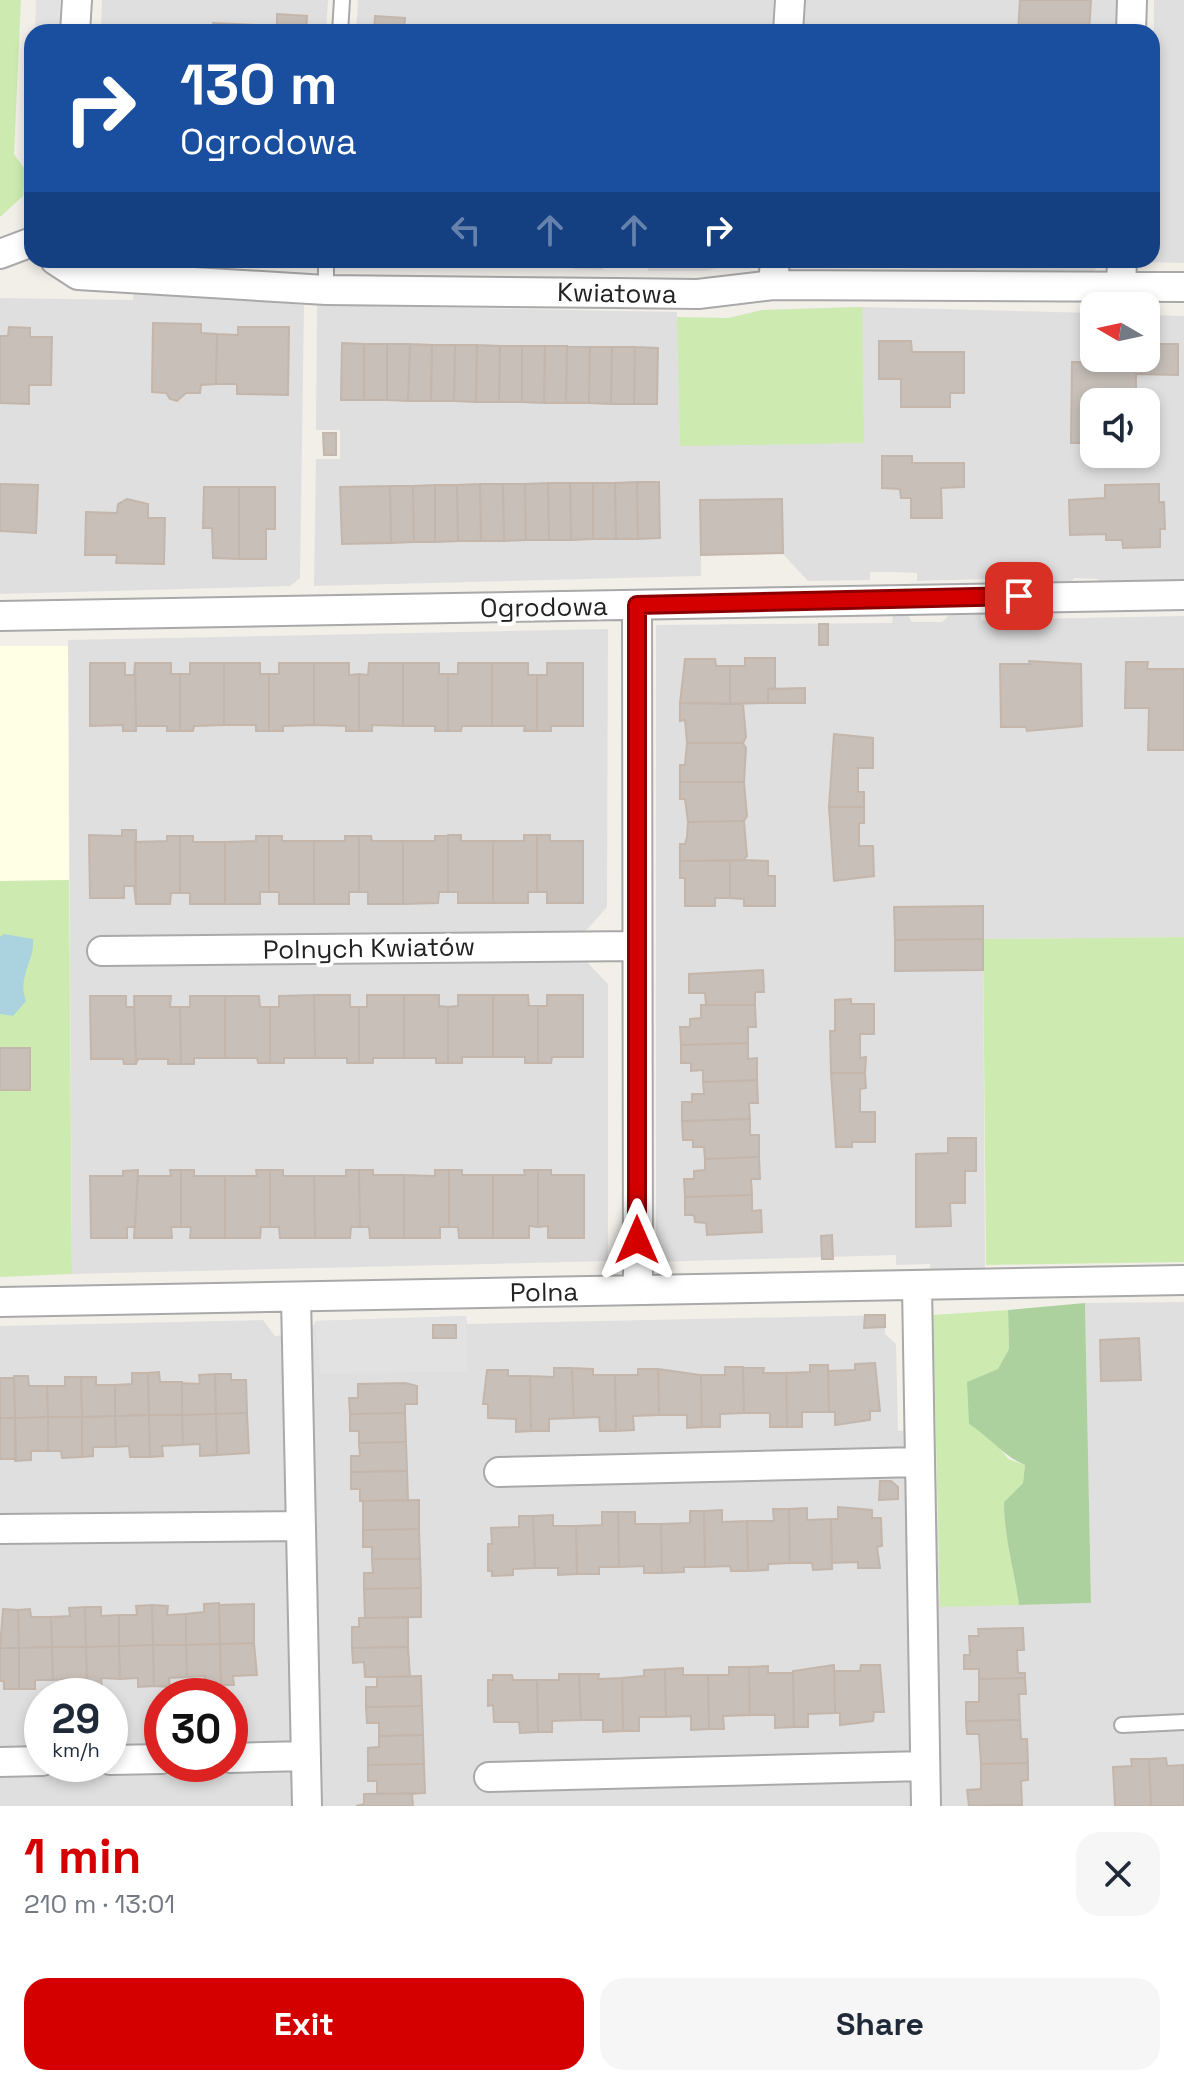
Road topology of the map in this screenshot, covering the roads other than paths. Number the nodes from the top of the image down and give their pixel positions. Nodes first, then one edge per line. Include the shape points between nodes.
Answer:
1 (77, 0) edge
2 (342, 0) edge
3 (790, 0) edge
4 (1132, 0) edge
5 (76, 24) edge
6 (340, 24) edge
7 (788, 24) edge
8 (1131, 24) edge
9 (24, 245) edge
10 (0, 254) edge
11 (67, 268) edge
12 (326, 268) edge
13 (774, 272) edge
14 (1122, 273) edge
15 (1184, 287) edge
16 (326, 290) junction
17 (1184, 595) edge
18 (637, 605) junction
19 (0, 616) edge
20 (636, 946) junction
21 (102, 951) dead end
22 (1184, 1280) edge
23 (917, 1287) junction
24 (638, 1290) junction
25 (296, 1298) junction
26 (0, 1302) edge
27 (918, 1462) junction
28 (499, 1472) dead end
29 (301, 1526) junction
30 (0, 1529) edge
31 (1184, 1722) edge
32 (1122, 1725) dead end
33 (306, 1756) junction
34 (248, 1758) edge
35 (24, 1761) edge
36 (0, 1762) edge
37 (925, 1766) junction
38 (489, 1777) dead end
39 (307, 1806) edge
40 (926, 1806) edge

1 - 5 street
2 - 6 lane
3 - 7 street
4 - 8 street
9 - 10 street
11 - 16 street, Kwiatowa via 78,275
12 - 16 lane
13 - 14 street, Kwiatowa
13 - 16 street, Kwiatowa via 698,294
14 - 15 street, Kwiatowa
17 - 18 street, Ogrodowa
18 - 19 street, Ogrodowa
18 - 20 street
20 - 21 street, Polnych Kwiatów
20 - 24 street
22 - 23 street, Polna
23 - 24 street, Polna
23 - 27 street
24 - 25 street, Polna
25 - 26 street, Polna
25 - 29 street
27 - 28 street
27 - 37 street
29 - 30 street
29 - 33 street
31 - 32 lane
33 - 34 street
33 - 39 street
35 - 36 street
37 - 38 street
37 - 40 street

